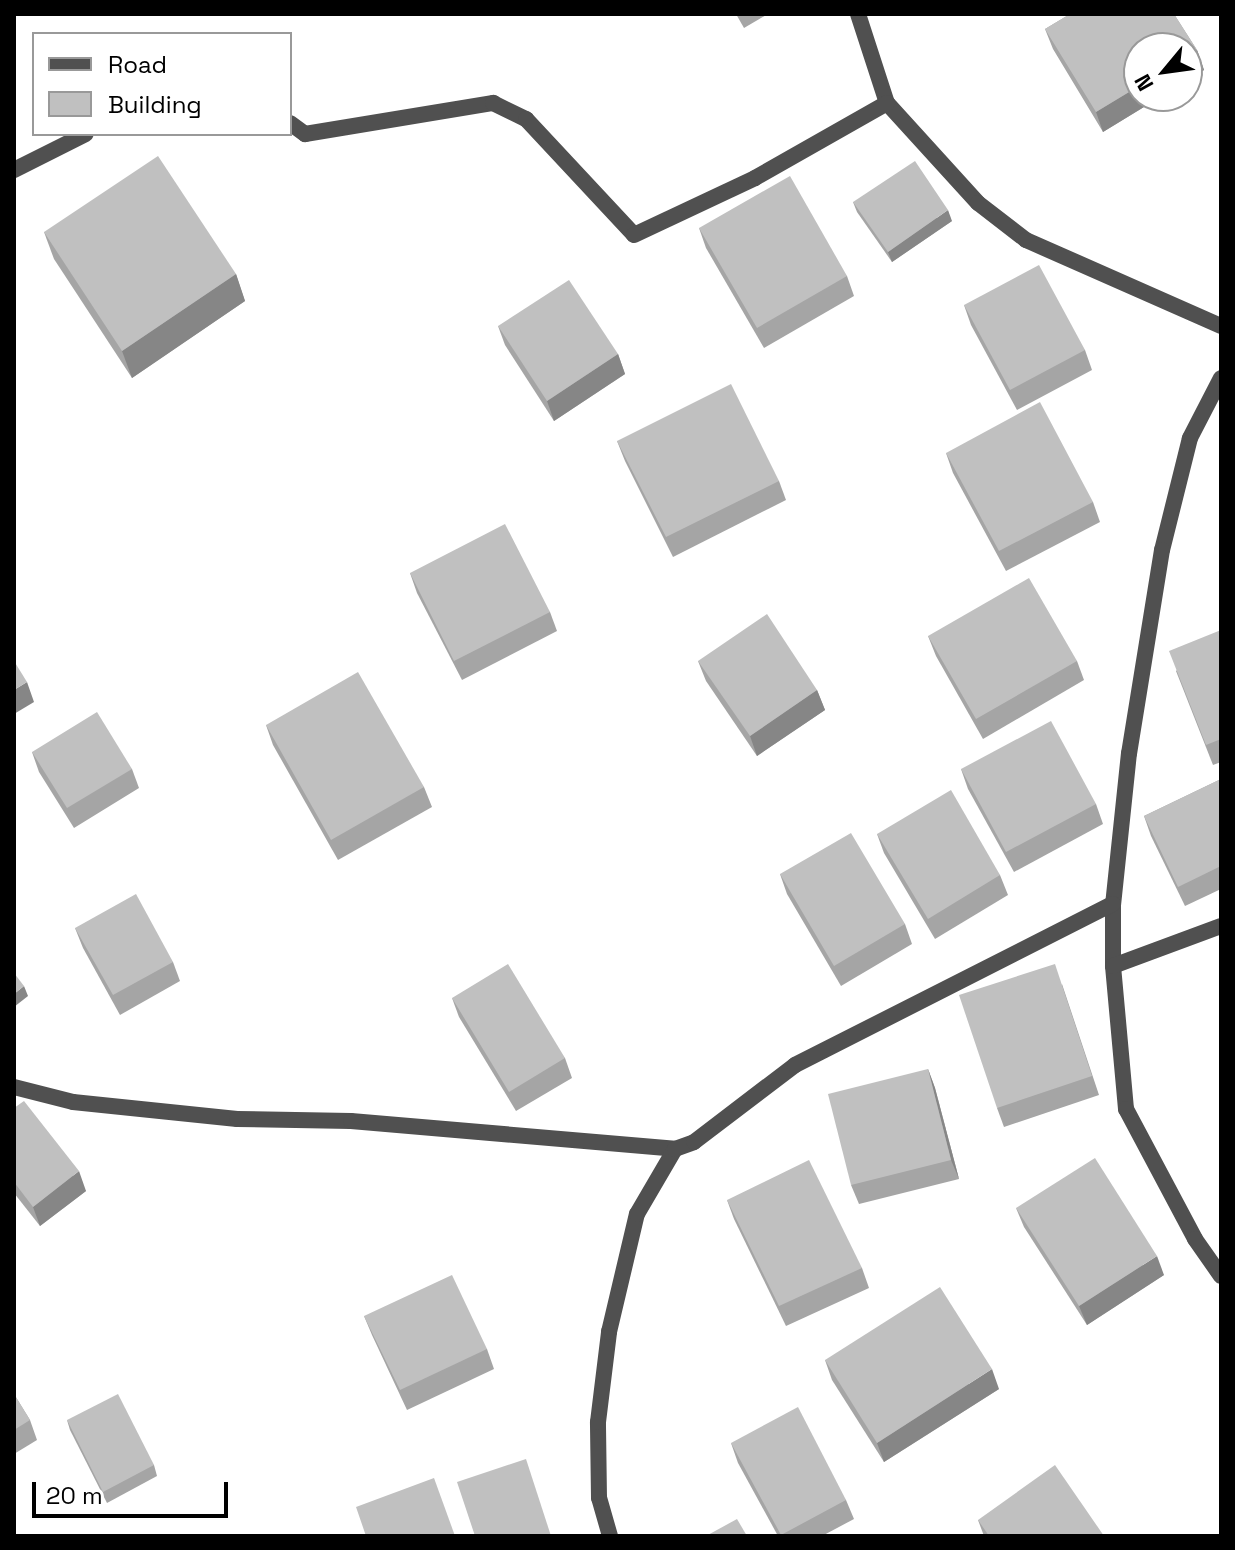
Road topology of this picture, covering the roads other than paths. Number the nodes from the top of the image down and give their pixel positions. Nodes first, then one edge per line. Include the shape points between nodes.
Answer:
1 (858, 14) edge
2 (887, 103) junction
3 (292, 124) edge
4 (82, 136) edge
5 (14, 170) edge
6 (1221, 326) edge
7 (1221, 378) edge
8 (1113, 904) junction
9 (1221, 926) edge
10 (1113, 966) junction
11 (14, 1087) edge
12 (675, 1149) junction
13 (1221, 1276) edge
14 (610, 1536) edge

1 - 2 street
2 - 3 street via 755,178 634,235 526,119 493,103 305,134
2 - 6 street via 978,203 1026,240
4 - 5 street
7 - 8 street via 1190,438 1162,550 1129,753
8 - 10 street
8 - 12 street via 795,1065 694,1142
9 - 10 street
10 - 13 street via 1126,1109 1195,1239
11 - 12 street via 73,1102 237,1119 351,1121
12 - 14 street via 637,1214 609,1332 598,1422 599,1498

